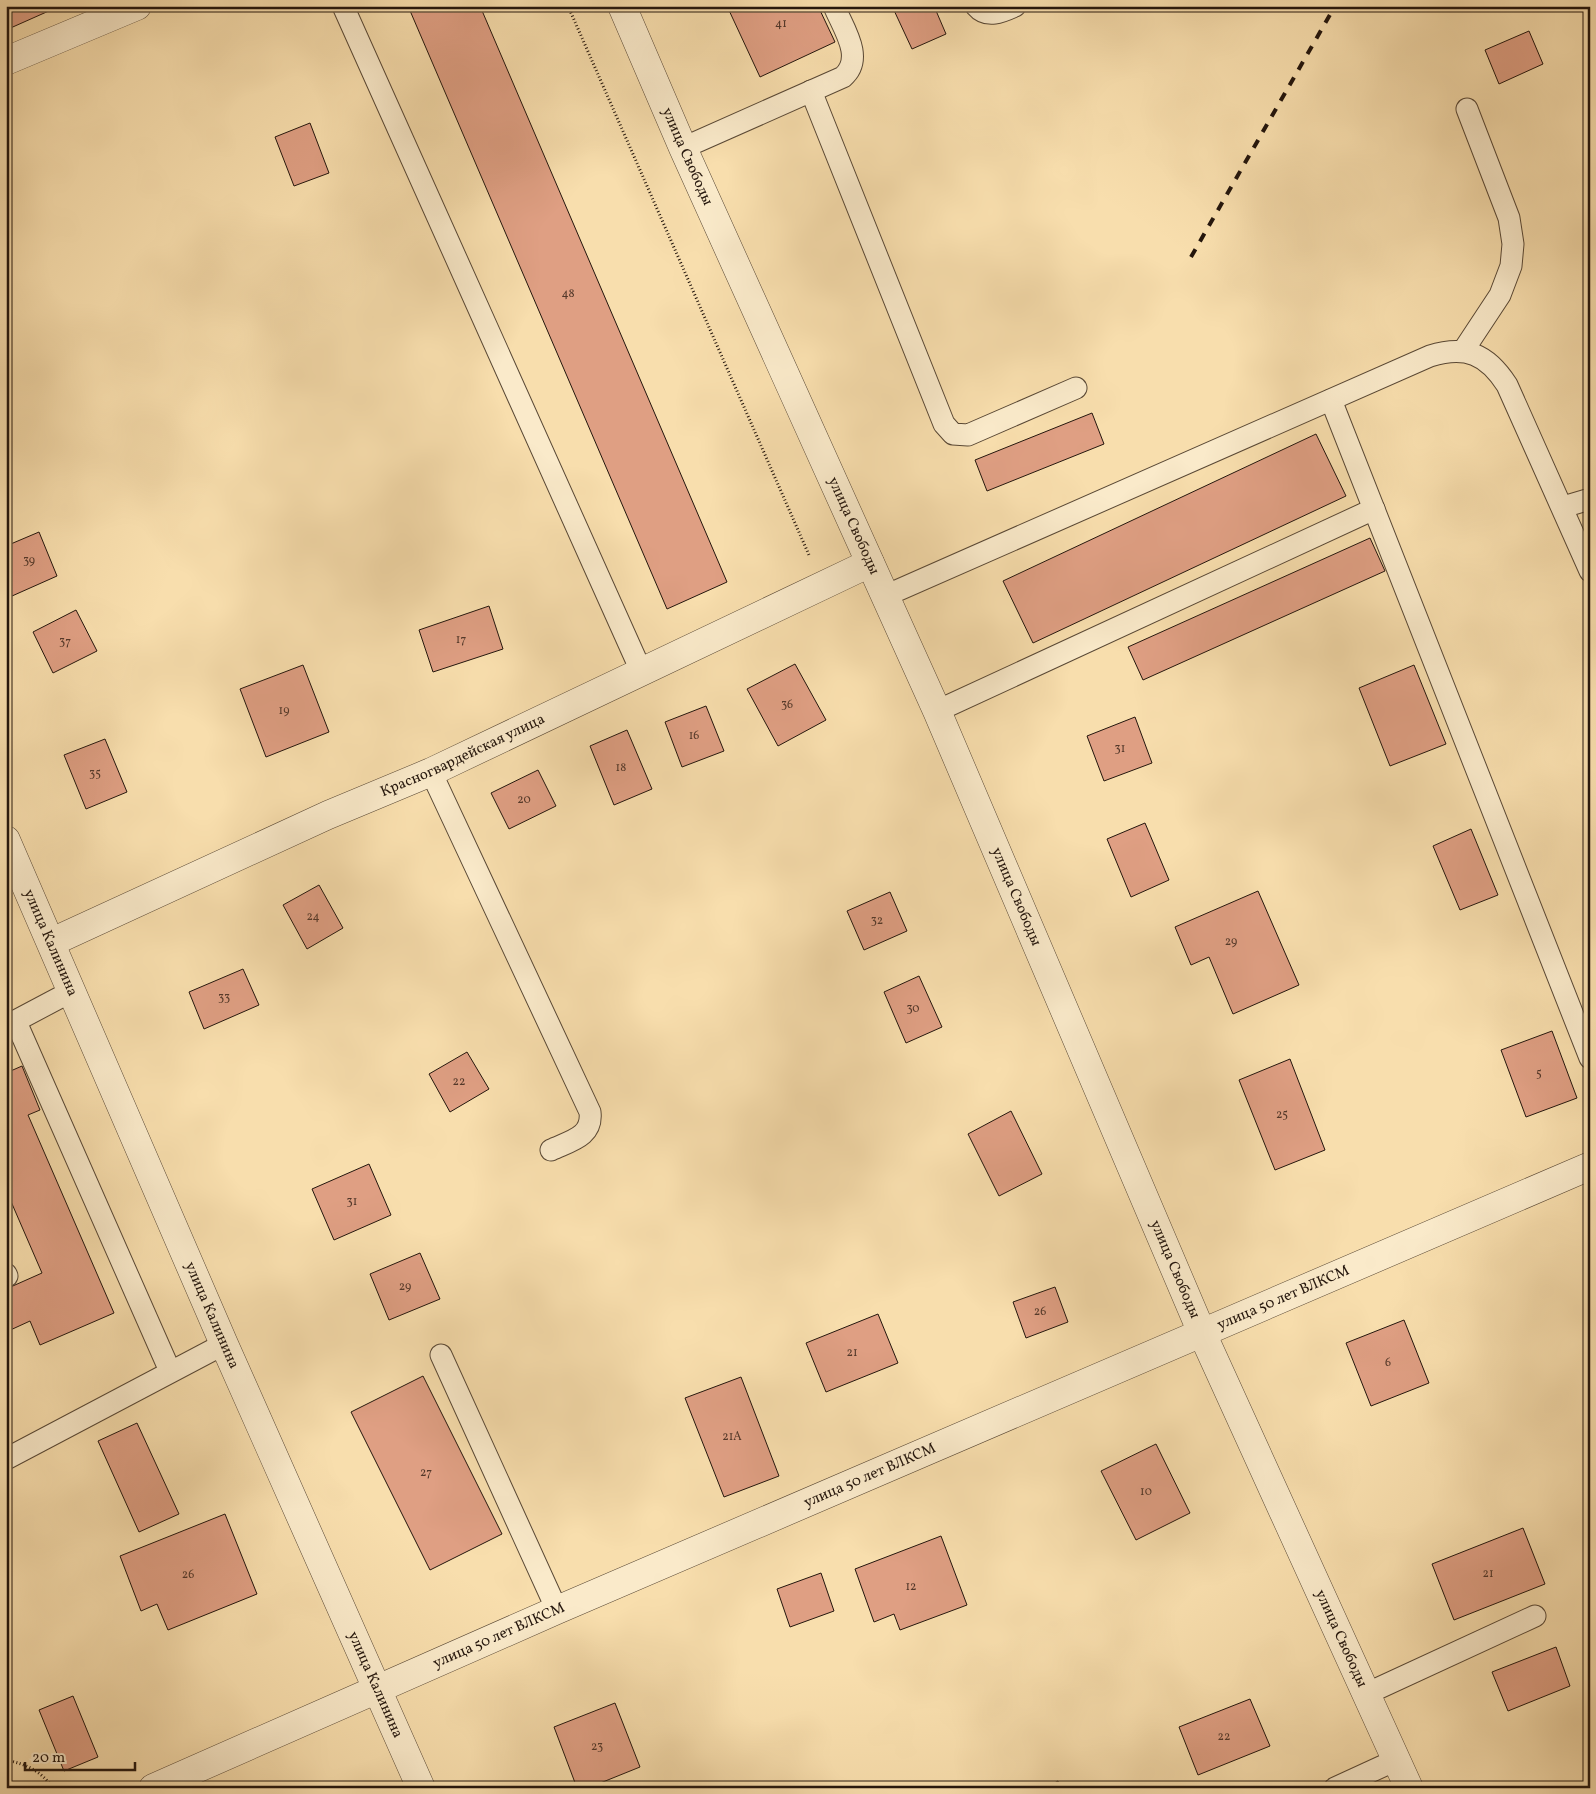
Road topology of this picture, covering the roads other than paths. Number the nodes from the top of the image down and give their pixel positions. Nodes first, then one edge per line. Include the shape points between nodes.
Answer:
1 (137, 6) edge
2 (343, 6) edge
3 (622, 6) edge
4 (834, 6) edge
5 (976, 6) edge
6 (1015, 6) edge
7 (6, 61) edge
8 (811, 91) junction
9 (1467, 109) dead end
10 (683, 148) junction
11 (1463, 351) junction
12 (1076, 388) dead end
13 (1332, 400) junction
14 (1590, 499) edge
15 (1563, 507) junction
16 (1374, 509) junction
17 (870, 563) junction
18 (1590, 571) edge
19 (885, 596) junction
20 (642, 673) junction
21 (937, 711) junction
22 (431, 772) junction
23 (6, 840) edge
24 (52, 942) junction
25 (72, 991) junction
26 (11, 1024) edge
27 (1590, 1058) edge
28 (551, 1150) dead end
29 (1590, 1166) edge
30 (1202, 1333) junction
31 (224, 1344) junction
32 (441, 1356) dead end
33 (170, 1371) junction
34 (6, 1459) edge
35 (557, 1610) junction
36 (1535, 1616) dead end
37 (377, 1689) junction
38 (1366, 1694) junction
39 (1396, 1760) junction
40 (153, 1788) edge
41 (421, 1788) edge
42 (1335, 1788) edge
43 (1409, 1788) edge

1 - 7 street
2 - 20 lane
3 - 10 street, улица Свободы
4 - 8 lane via 854,60 850,71 843,77
5 - 6 lane via 987,14 1000,13
8 - 10 lane
8 - 12 lane via 944,424 952,434 968,435
9 - 11 lane via 1509,218 1513,244 1511,266 1500,295
10 - 17 street, улица Свободы
11 - 13 lane via 1445,351 1430,356
11 - 15 lane via 1490,362 1507,385
13 - 16 lane
13 - 19 lane
14 - 15 lane
15 - 18 lane
16 - 21 lane
16 - 27 lane
17 - 19 street, улица Свободы
17 - 20 street, Красногвардейская улица
19 - 21 street, улица Свободы
20 - 22 street, Красногвардейская улица
21 - 30 street, улица Свободы
22 - 24 street, Красногвардейская улица via 328,815
22 - 28 lane via 590,1112 591,1123 586,1132
23 - 24 street, улица Калинина
24 - 25 street, улица Калинина
25 - 26 lane
25 - 31 street, улица Калинина
26 - 33 lane
29 - 30 street, улица 50 лет ВЛКСМ
30 - 35 street, улица 50 лет ВЛКСМ
30 - 38 street, улица Свободы
31 - 33 lane
31 - 37 street, улица Калинина
32 - 35 lane
33 - 34 lane
35 - 37 street, улица 50 лет ВЛКСМ
36 - 38 lane
37 - 40 street, улица 50 лет ВЛКСМ
37 - 41 street, улица Калинина
38 - 39 street, улица Свободы
39 - 42 lane
39 - 43 street, улица Свободы

